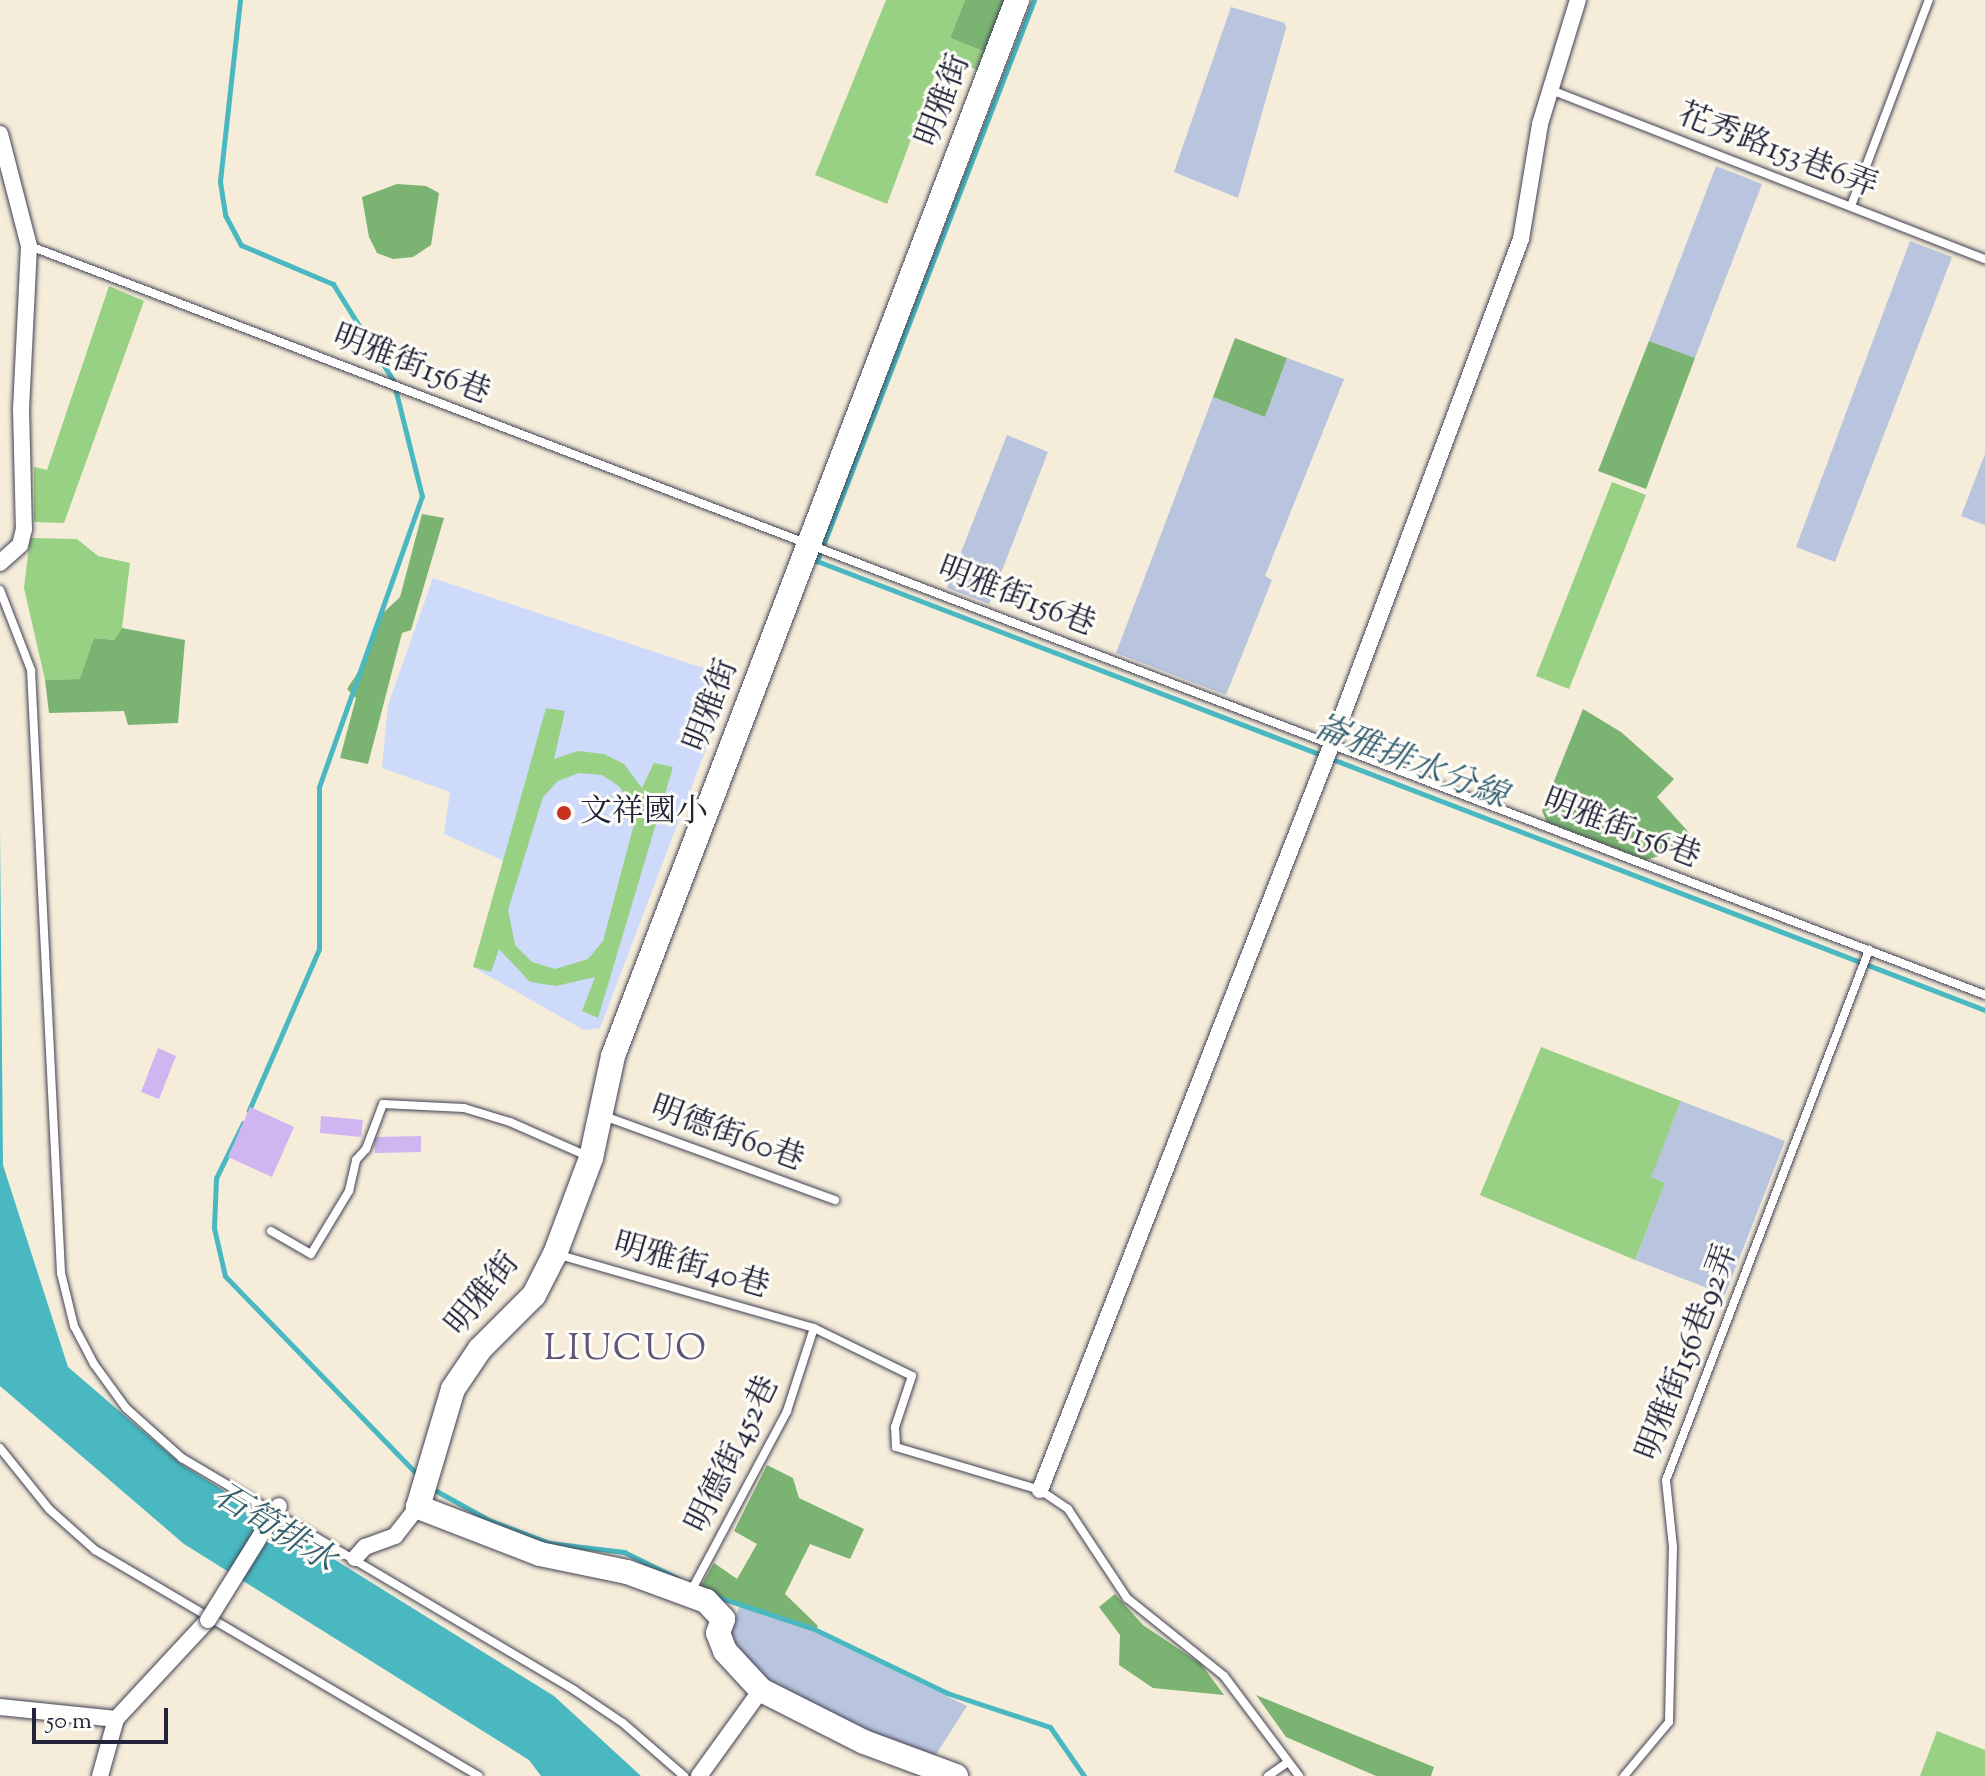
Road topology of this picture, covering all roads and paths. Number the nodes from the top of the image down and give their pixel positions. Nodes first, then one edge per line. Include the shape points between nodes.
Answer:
1 (1017, 0) edge
2 (1578, 0) edge
3 (1929, 0) edge
4 (1551, 90) junction
5 (0, 134) edge
6 (1851, 206) junction
7 (29, 246) junction
8 (1985, 259) edge
9 (810, 544) junction
10 (0, 563) edge
11 (0, 590) edge
12 (1331, 746) junction
13 (1869, 950) junction
14 (1985, 995) edge
15 (603, 1116) junction
16 (591, 1158) junction
17 (835, 1200) dead end
18 (271, 1231) dead end
19 (555, 1254) junction
20 (814, 1328) junction
21 (0, 1448) edge
22 (1040, 1490) junction
23 (279, 1506) dead end
24 (418, 1507) junction
25 (355, 1558) junction
26 (687, 1597) junction
27 (208, 1620) junction
28 (761, 1690) junction
29 (0, 1707) edge
30 (116, 1719) junction
31 (1288, 1762) junction
32 (100, 1776) edge
33 (478, 1776) edge
34 (684, 1776) edge
35 (699, 1776) edge
36 (956, 1776) edge
37 (1268, 1776) edge
38 (1299, 1776) edge
39 (1624, 1776) edge

1 - 9 street, 明雅街
2 - 4 street
3 - 6 lane
4 - 6 lane, 花秀路153巷6弄
4 - 12 street via 1540,124 1521,239
5 - 7 street
6 - 8 lane, 花秀路153巷6弄
7 - 9 lane, 明雅街156巷
7 - 10 street via 21,409 24,529 20,545
9 - 12 lane, 明雅街156巷
9 - 15 street, 明雅街 via 613,1056
11 - 25 lane via 31,670 61,1273 74,1326 109,1387 163,1444
12 - 13 lane, 明雅街156巷
12 - 22 street
13 - 14 lane, 明雅街156巷
13 - 39 lane, 明雅街156巷92弄 via 1666,1480 1673,1547 1669,1722
15 - 16 street, 明雅街
15 - 17 lane, 明德街60巷
16 - 18 lane via 464,1108 383,1104 366,1149 356,1160 349,1191 311,1254
16 - 19 street, 明雅街
19 - 20 lane, 明雅街40巷
19 - 24 street, 明雅街 via 534,1295 480,1349 453,1389
20 - 22 lane, 明雅街40巷 via 912,1376 895,1427 896,1447
20 - 26 lane, 明德街452巷 via 787,1411
21 - 27 lane via 71,1530
22 - 31 lane via 1068,1509 1127,1598 1224,1676
23 - 27 street, bridge
24 - 25 street via 395,1536 365,1547
24 - 26 street via 540,1554 627,1572
25 - 34 lane via 599,1706
26 - 28 street via 706,1601 723,1619 718,1633 725,1651
27 - 30 street
27 - 33 lane
28 - 35 street
28 - 36 street via 864,1742
29 - 30 street
30 - 32 street
31 - 37 lane
31 - 38 lane

